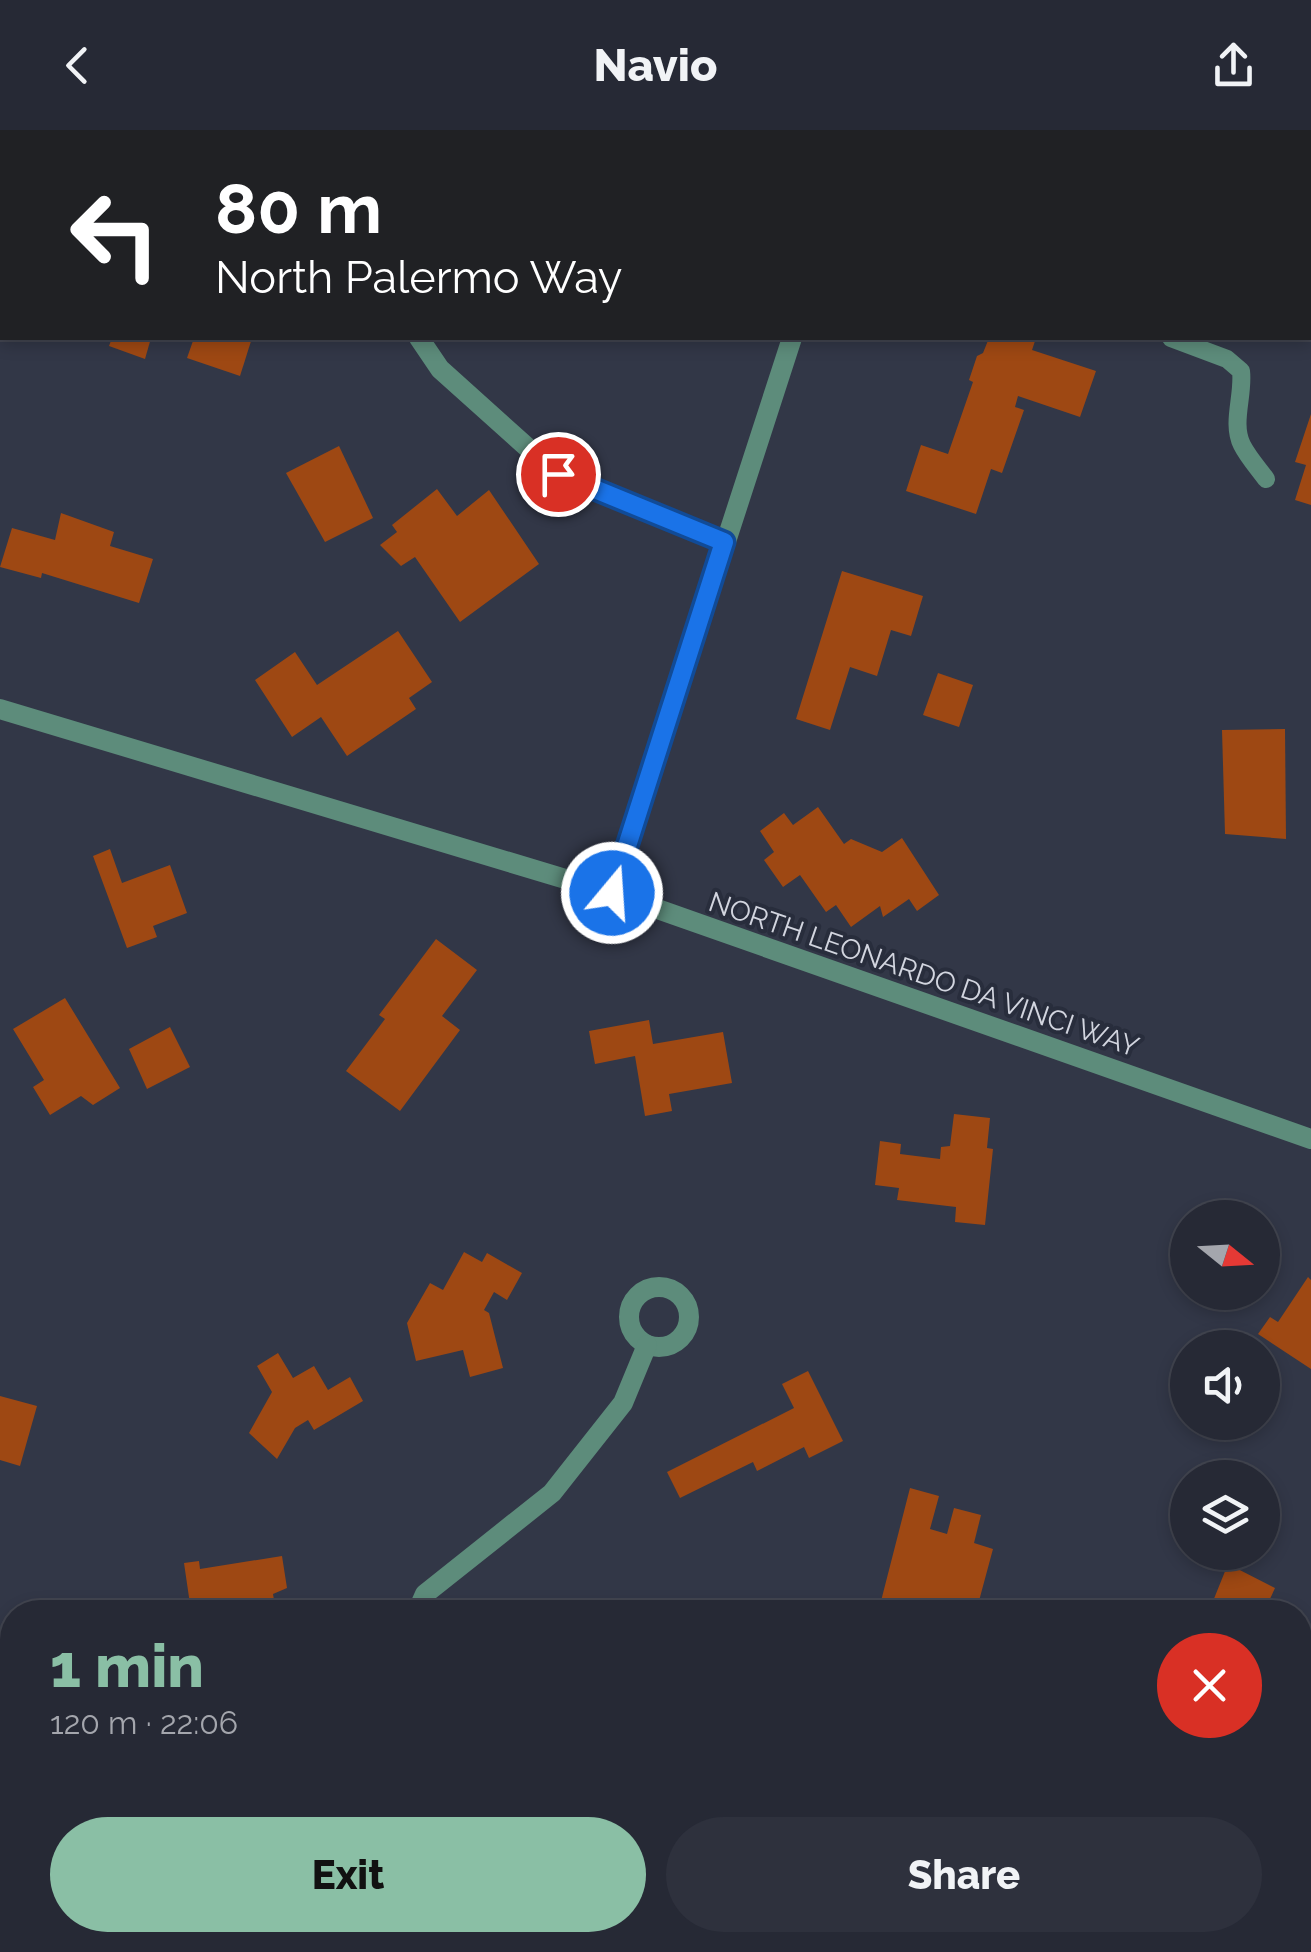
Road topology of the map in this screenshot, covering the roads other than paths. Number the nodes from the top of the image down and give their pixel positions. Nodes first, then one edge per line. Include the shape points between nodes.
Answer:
1 (420, 340) edge
2 (791, 340) edge
3 (1176, 340) edge
4 (1266, 479) dead end
5 (724, 542) junction
6 (0, 709) edge
7 (612, 893) junction
8 (1311, 1139) edge
9 (647, 1345) dead end
10 (423, 1600) edge

1 - 5 street via 440,369 558,474
2 - 5 street
3 - 4 lane via 1241,371 1240,442
5 - 7 street
6 - 7 street, NORTH LEONARDO DA VINCI WAY
7 - 8 street, NORTH LEONARDO DA VINCI WAY
9 - 10 street via 623,1403 552,1494

